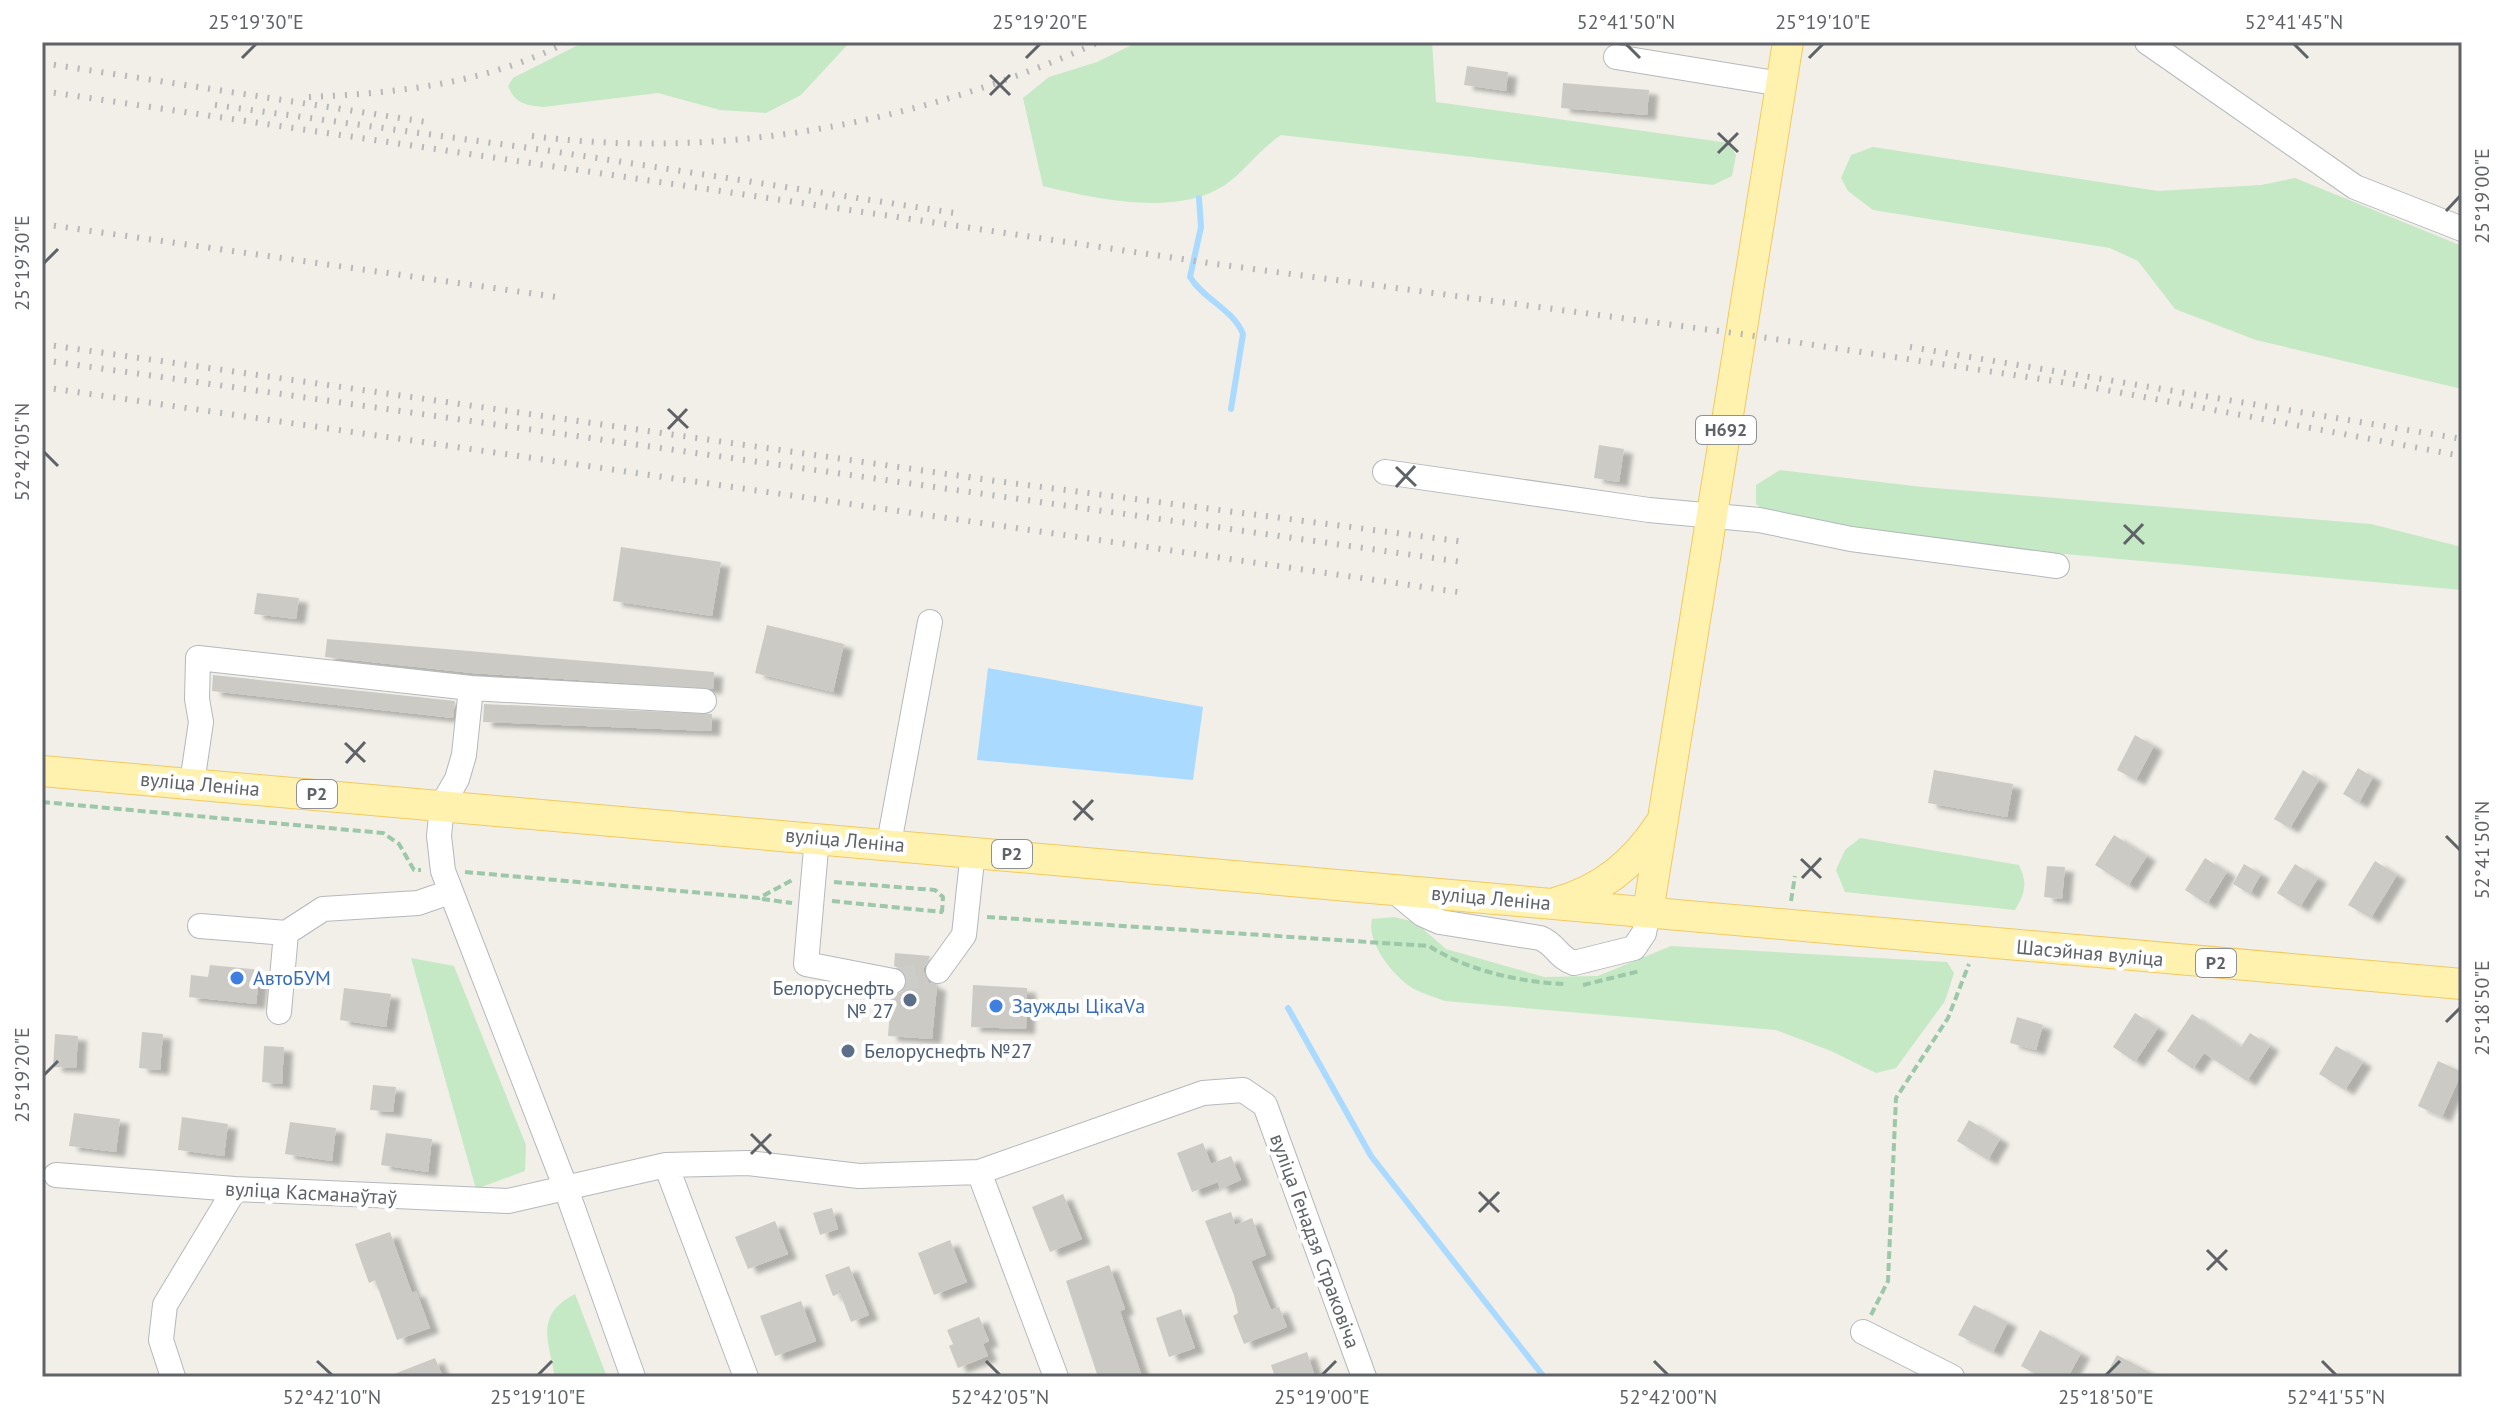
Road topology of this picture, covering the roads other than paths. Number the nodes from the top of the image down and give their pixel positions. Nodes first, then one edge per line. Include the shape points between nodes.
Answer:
1 (1788, 42) edge
2 (2147, 42) edge
3 (1616, 57) dead end
4 (1781, 84) junction
5 (2462, 229) edge
6 (1385, 472) dead end
7 (1713, 516) junction
8 (2057, 566) dead end
9 (930, 622) dead end
10 (471, 688) junction
11 (704, 701) dead end
12 (42, 771) edge
13 (192, 783) junction
14 (442, 805) junction
15 (1664, 819) junction
16 (817, 837) junction
17 (889, 843) junction
18 (973, 851) junction
19 (1393, 890) junction
20 (450, 892) junction
21 (1551, 903) junction
22 (1648, 912) junction
23 (200, 926) dead end
24 (286, 933) junction
25 (938, 971) tunnel mouth
26 (893, 981) tunnel mouth
27 (2462, 984) edge
28 (279, 1012) dead end
29 (1265, 1105) joint
30 (666, 1165) junction
31 (979, 1172) junction
32 (56, 1175) dead end
33 (565, 1186) junction
34 (235, 1189) junction
35 (1863, 1332) road end
36 (173, 1377) edge
37 (633, 1377) edge
38 (746, 1377) edge
39 (1056, 1377) edge
40 (1364, 1377) edge
41 (1952, 1377) edge

1 - 4 main road, Н692
2 - 5 street via 2355,187
3 - 4 street
4 - 7 main road, Н692
6 - 7 street
7 - 8 street
7 - 15 main road, Н692
9 - 17 street
10 - 11 street
10 - 13 street via 198,658 201,722
10 - 14 street via 464,755
12 - 13 main road, вуліца Леніна / Р2
13 - 14 main road, вуліца Леніна / Р2
14 - 16 main road, вуліца Леніна / Р2
14 - 20 street via 439,853
15 - 21 main road via 1622,869 1586,893
15 - 22 main road, Н692
16 - 17 main road, вуліца Леніна / Р2
16 - 26 street via 806,964
17 - 18 main road, вуліца Леніна / Р2
18 - 19 main road, вуліца Леніна / Р2
18 - 25 street via 953,912 964,935
19 - 21 main road, вуліца Леніна / Р2
19 - 22 street via 1440,922 1540,938 1574,963 1634,948
20 - 24 street via 418,903 323,909
20 - 33 street
21 - 22 main road, вуліца Леніна / Р2
22 - 27 main road, Шасэйная вуліца / Р2
23 - 24 street
24 - 28 street
29 - 31 street, вуліца Касманаўтаў via 1243,1090 1203,1093
29 - 40 street, вуліца Генадзя Страковіча
30 - 31 street, вуліца Касманаўтаў via 748,1163 859,1176
30 - 33 street, вуліца Касманаўтаў
30 - 38 street
31 - 39 street
32 - 34 street, вуліца Касманаўтаў
33 - 34 street, вуліца Касманаўтаў via 508,1201
33 - 37 street
34 - 36 street via 165,1305 161,1340
35 - 41 street

